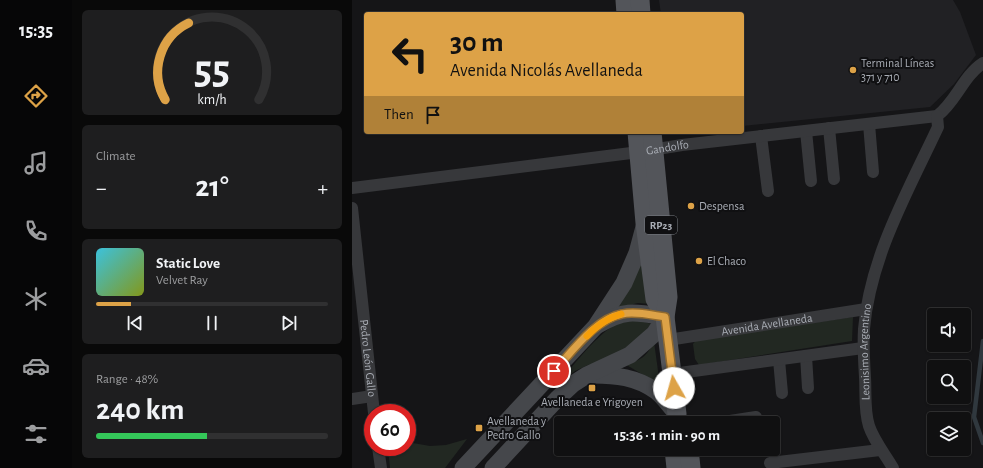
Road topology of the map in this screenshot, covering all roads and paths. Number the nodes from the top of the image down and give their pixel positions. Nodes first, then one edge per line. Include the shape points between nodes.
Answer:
1 (625, 0) edge
2 (640, 0) edge
3 (626, 12) edge
4 (641, 12) edge
5 (983, 63) edge
6 (937, 116) junction
7 (869, 124) junction
8 (829, 128) junction
9 (806, 131) junction
10 (639, 134) edge
11 (761, 136) junction
12 (648, 145) edge
13 (873, 172) dead end
14 (834, 179) dead end
15 (811, 181) dead end
16 (352, 188) edge
17 (768, 191) dead end
18 (352, 208) edge
19 (644, 223) junction
20 (866, 309) junction
21 (665, 317) junction
22 (596, 326) junction
23 (668, 340) junction
24 (863, 348) junction
25 (806, 356) junction
26 (779, 360) junction
27 (672, 374) junction
28 (587, 375) junction
29 (808, 388) dead end
30 (782, 394) dead end
31 (372, 396) junction
32 (352, 399) edge
33 (373, 404) edge
34 (675, 416) edge
35 (677, 416) edge
36 (880, 450) dead end
37 (379, 456) edge
38 (675, 456) edge
39 (690, 456) edge
40 (822, 462) edge
41 (770, 463) dead end
42 (381, 468) edge
43 (463, 468) edge
44 (493, 468) edge
45 (676, 468) edge
46 (691, 468) edge
47 (893, 468) edge

1 - 3 main road
2 - 4 main road
5 - 6 street via 972,71 947,107
6 - 7 street, Gandolfo
6 - 20 street, Leonisimo Argentino via 938,127 879,258
7 - 8 street, Gandolfo
7 - 13 street
8 - 9 street, Gandolfo
8 - 14 street
9 - 11 street, Gandolfo
9 - 15 street
10 - 12 main road, RP23
11 - 12 street, Gandolfo via 682,145
11 - 17 street
12 - 16 street, Gandolfo
12 - 19 main road, RP23
12 - 21 main road, RP23 via 668,297
18 - 31 street, Pedro León Gallo
19 - 21 main road, RP23 via 654,299
19 - 22 main road via 637,253 624,283
20 - 23 street, Avenida Avellaneda
20 - 24 street, Leonisimo Argentino
21 - 22 main road via 621,314
21 - 23 main road, RP23
21 - 28 main road via 654,334 630,355
22 - 43 main road
23 - 27 main road, RP23
24 - 25 street
24 - 47 street, Leonisimo Argentino via 869,425
25 - 26 street
25 - 29 street
26 - 27 street
26 - 30 street
27 - 35 main road, RP23
28 - 34 main road via 615,375 638,381 657,391
28 - 44 main road via 557,399
31 - 32 street
31 - 33 street, Pedro León Gallo
36 - 40 street
37 - 42 street
38 - 45 main road
39 - 46 main road
40 - 41 street

